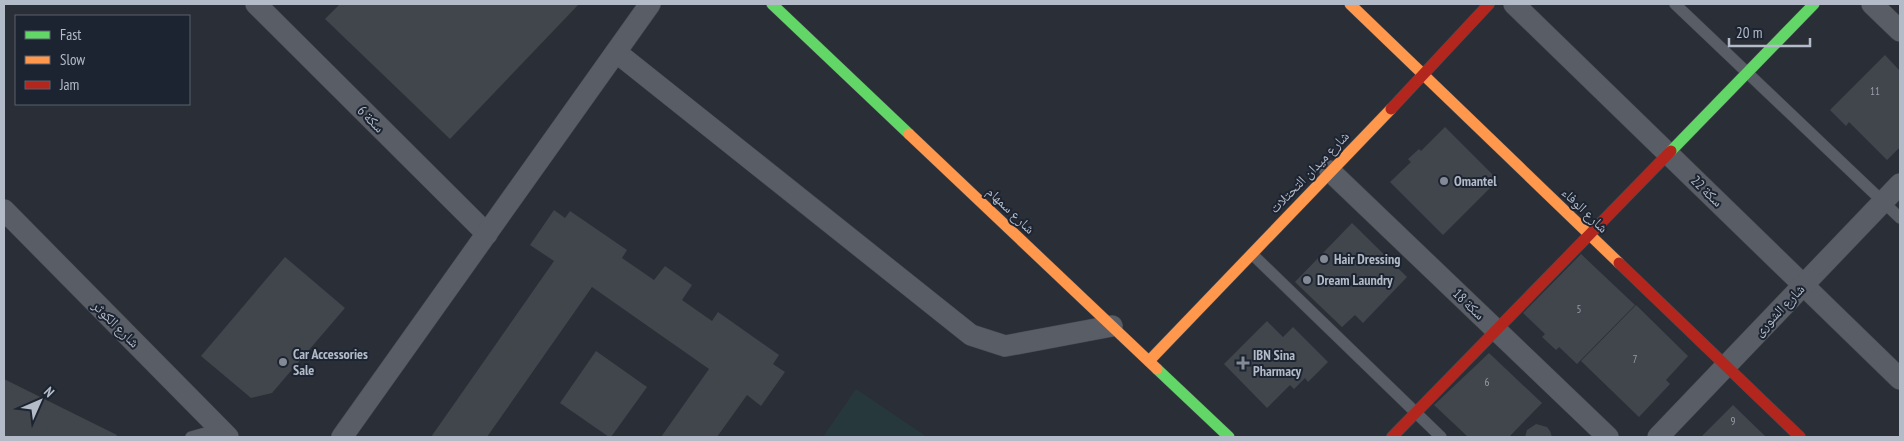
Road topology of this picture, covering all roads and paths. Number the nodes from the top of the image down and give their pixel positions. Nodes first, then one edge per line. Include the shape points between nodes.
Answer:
1 (256, 4) edge
2 (650, 4) edge
3 (772, 4) edge
4 (1350, 4) edge
5 (1489, 4) edge
6 (1514, 4) edge
7 (1675, 4) edge
8 (1814, 4) edge
9 (1872, 4) edge
10 (1900, 31) edge
11 (616, 52) junction
12 (1747, 72) junction
13 (1424, 75) junction
14 (1668, 154) junction
15 (1330, 171) junction
16 (1900, 184) edge
17 (1883, 202) junction
18 (4, 210) edge
19 (1900, 218) edge
20 (487, 234) junction
21 (1590, 234) junction
22 (1252, 253) junction
23 (1803, 285) junction
24 (1112, 326) junction
25 (1496, 330) junction
26 (1149, 362) junction
27 (1726, 366) junction
28 (1900, 379) edge
29 (1416, 413) junction
30 (224, 433) edge
31 (191, 437) edge
32 (342, 437) edge
33 (1229, 437) edge
34 (1392, 437) edge
35 (1441, 437) edge
36 (1608, 437) edge
37 (1658, 437) edge
38 (1800, 437) edge

1 - 20 street, سكة 6
2 - 11 street
3 - 24 street, شارع سمهام
4 - 13 street, شارع الوفاء
5 - 13 street, شارع ميدان التحتلات
6 - 14 street, سكة 22
7 - 12 lane
8 - 12 street
9 - 10 street
11 - 20 street
11 - 24 street via 971,334 1005,346
12 - 14 street
12 - 17 lane
13 - 15 street, شارع ميدان التحتلات
13 - 21 street, شارع الوفاء
14 - 21 street
14 - 23 street, سكة 22
15 - 22 street, شارع ميدان التحتلات
15 - 25 street, سكة 18
16 - 17 street, شارع الشورى
17 - 19 lane
17 - 23 street, شارع الشورى
18 - 30 street, شارع الكوثر
20 - 32 street
21 - 25 street
21 - 27 street, شارع الوفاء
22 - 26 street, شارع ميدان التحتلات
22 - 29 lane
23 - 27 street, شارع الشورى
23 - 28 street, سكة 22
24 - 26 street, شارع سمهام
25 - 29 street
25 - 36 street, سكة 18
26 - 33 street, شارع سمهام
27 - 37 street, شارع الشورى
27 - 38 street, شارع الوفاء
29 - 34 street
29 - 35 lane
30 - 31 lane

